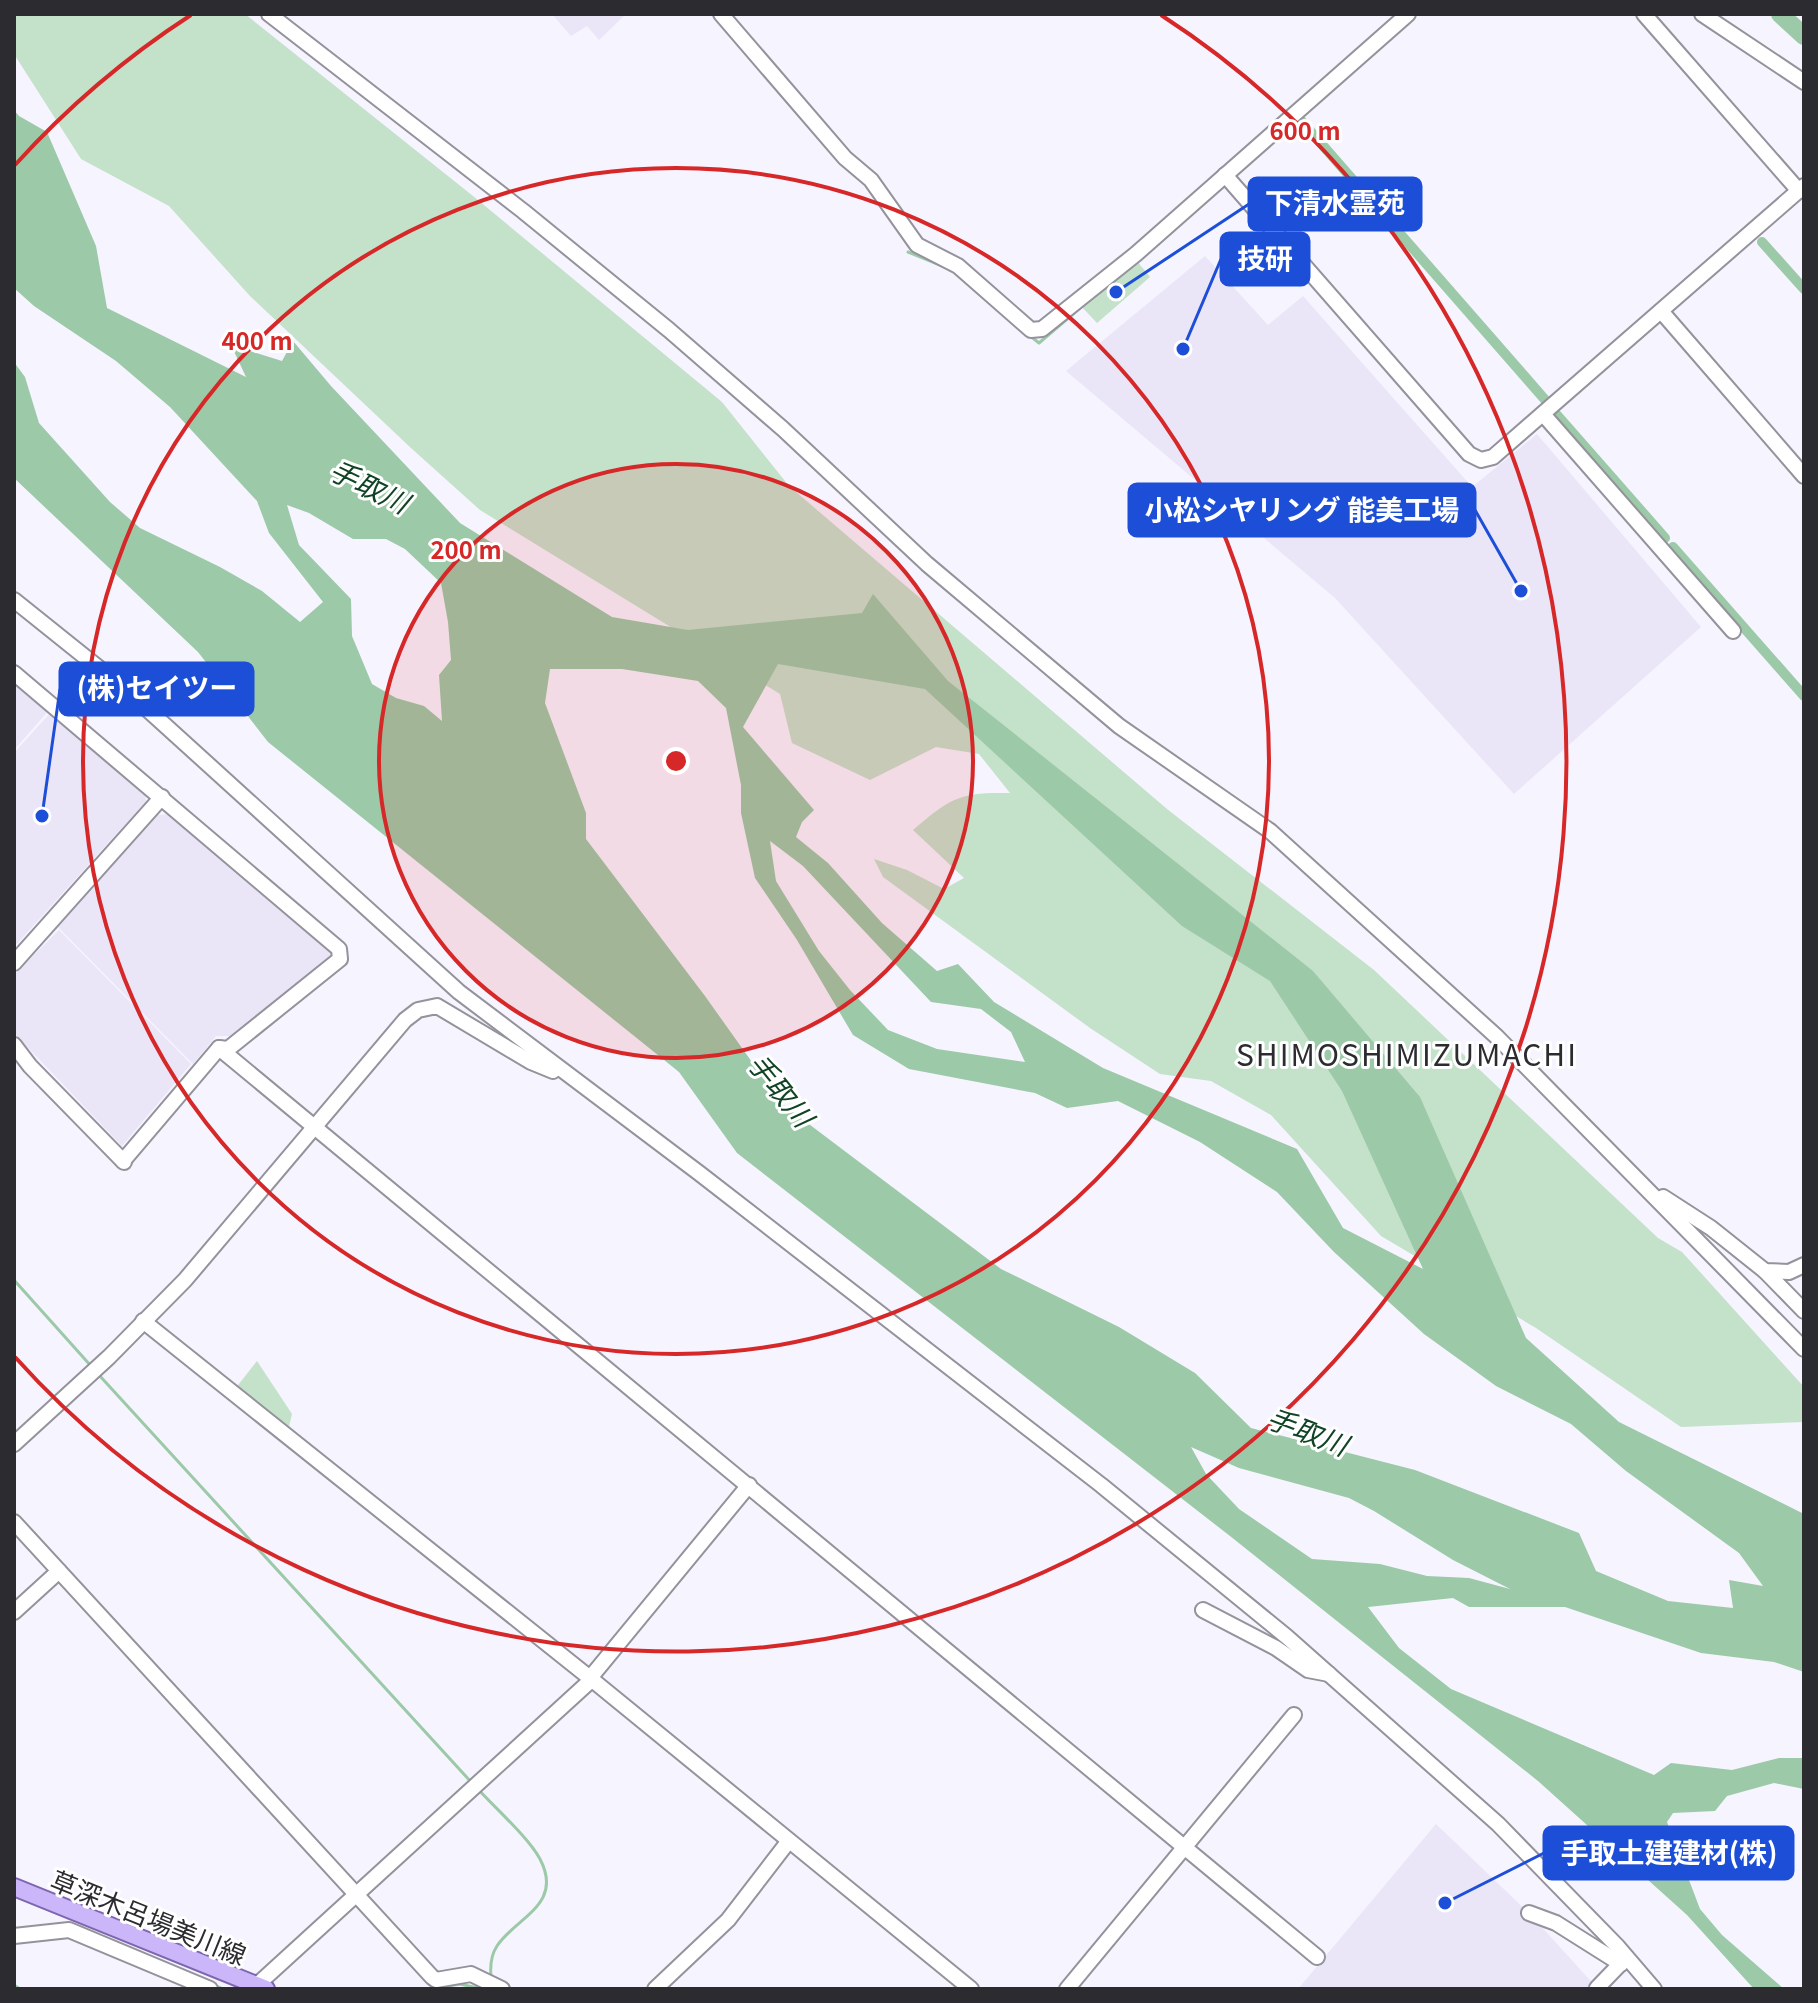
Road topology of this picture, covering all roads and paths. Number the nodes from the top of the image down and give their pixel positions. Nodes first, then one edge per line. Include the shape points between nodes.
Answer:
1 (269, 14) edge
2 (721, 14) edge
3 (1408, 14) edge
4 (1644, 14) edge
5 (1702, 14) edge
6 (1804, 82) edge
7 (1225, 175) junction
8 (1801, 188) edge
9 (1661, 311) junction
10 (1543, 414) junction
11 (1804, 476) edge
12 (14, 600) edge
13 (1733, 631) dead end
14 (14, 673) edge
15 (162, 797) junction
16 (14, 963) edge
17 (17, 1048) edge
18 (219, 1048) junction
19 (565, 1073) junction
20 (315, 1128) junction
21 (1639, 1181) junction
22 (1804, 1265) edge
23 (1765, 1271) junction
24 (1804, 1311) edge
25 (143, 1321) junction
26 (1804, 1349) edge
27 (14, 1444) edge
28 (749, 1485) junction
29 (14, 1522) edge
30 (59, 1571) junction
31 (1203, 1610) dead end
32 (14, 1612) edge
33 (1330, 1674) junction
34 (590, 1678) junction
35 (1294, 1715) dead end
36 (788, 1842) junction
37 (1184, 1848) junction
38 (14, 1887) edge
39 (357, 1894) junction
40 (1529, 1913) dead end
41 (14, 1936) edge
42 (1317, 1957) dead end
43 (1623, 1961) junction
44 (217, 1984) edge
45 (262, 1987) edge
46 (1597, 1988) edge
47 (502, 1989) edge
48 (655, 1989) edge
49 (971, 1989) edge
50 (1067, 1989) edge
51 (1654, 1989) edge

1 - 21 street via 669,330 927,564 1119,726 1270,831 1497,1037
2 - 7 street via 845,158 871,180 917,245 958,266 1031,330 1042,329 1136,254
3 - 7 street
4 - 8 street
5 - 6 street
7 - 10 street via 1469,454 1481,460 1493,457
8 - 9 street
9 - 10 street
9 - 11 street
10 - 13 street
12 - 19 street via 125,689 459,992
14 - 15 street
15 - 16 street
15 - 18 street via 339,949 340,959 228,1049
17 - 18 street via 124,1161
18 - 20 street
19 - 20 street via 531,1062 437,1006 427,1006 405,1020
19 - 33 street via 1101,1485
20 - 25 street via 204,1260
20 - 28 street
21 - 23 street
21 - 26 street
22 - 23 street via 1789,1272
23 - 24 street
25 - 27 street
25 - 34 street
28 - 34 street
28 - 37 street
29 - 30 street
30 - 32 street
30 - 39 street
31 - 33 street via 1308,1670
33 - 43 street via 1498,1824
34 - 36 street
34 - 39 street
35 - 37 street
36 - 48 street via 728,1920
36 - 49 street
37 - 42 street
37 - 50 street
38 - 44 main road, 草深木呂場美川線
39 - 45 street
39 - 47 street via 436,1980 471,1974
40 - 43 street
41 - 44 street via 69,1930
43 - 46 street
43 - 51 street
44 - 45 main road, 草深木呂場美川線

